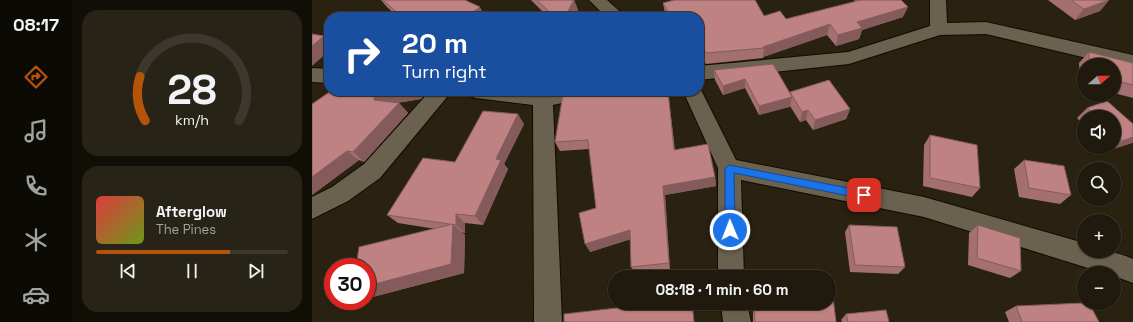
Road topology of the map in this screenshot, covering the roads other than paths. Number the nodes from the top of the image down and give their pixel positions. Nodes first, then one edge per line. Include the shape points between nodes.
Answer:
1 (597, 0) edge
2 (938, 0) edge
3 (611, 12) edge
4 (939, 30) junction
5 (1133, 62) edge
6 (704, 72) edge
7 (312, 75) edge
8 (324, 76) edge
9 (438, 96) edge
10 (518, 96) edge
11 (560, 96) edge
12 (695, 96) edge
13 (543, 99) junction
14 (729, 168) junction
15 (312, 209) edge
16 (731, 270) edge
17 (1133, 271) edge
18 (735, 310) edge
19 (548, 322) edge
20 (737, 322) edge

1 - 3 street
2 - 4 street
4 - 5 street via 986,28
4 - 6 street via 849,58
7 - 8 street
9 - 15 street via 372,171 340,194
10 - 13 street
11 - 13 street
12 - 14 street
13 - 19 street
14 - 16 street
14 - 17 street via 924,206
18 - 20 street

